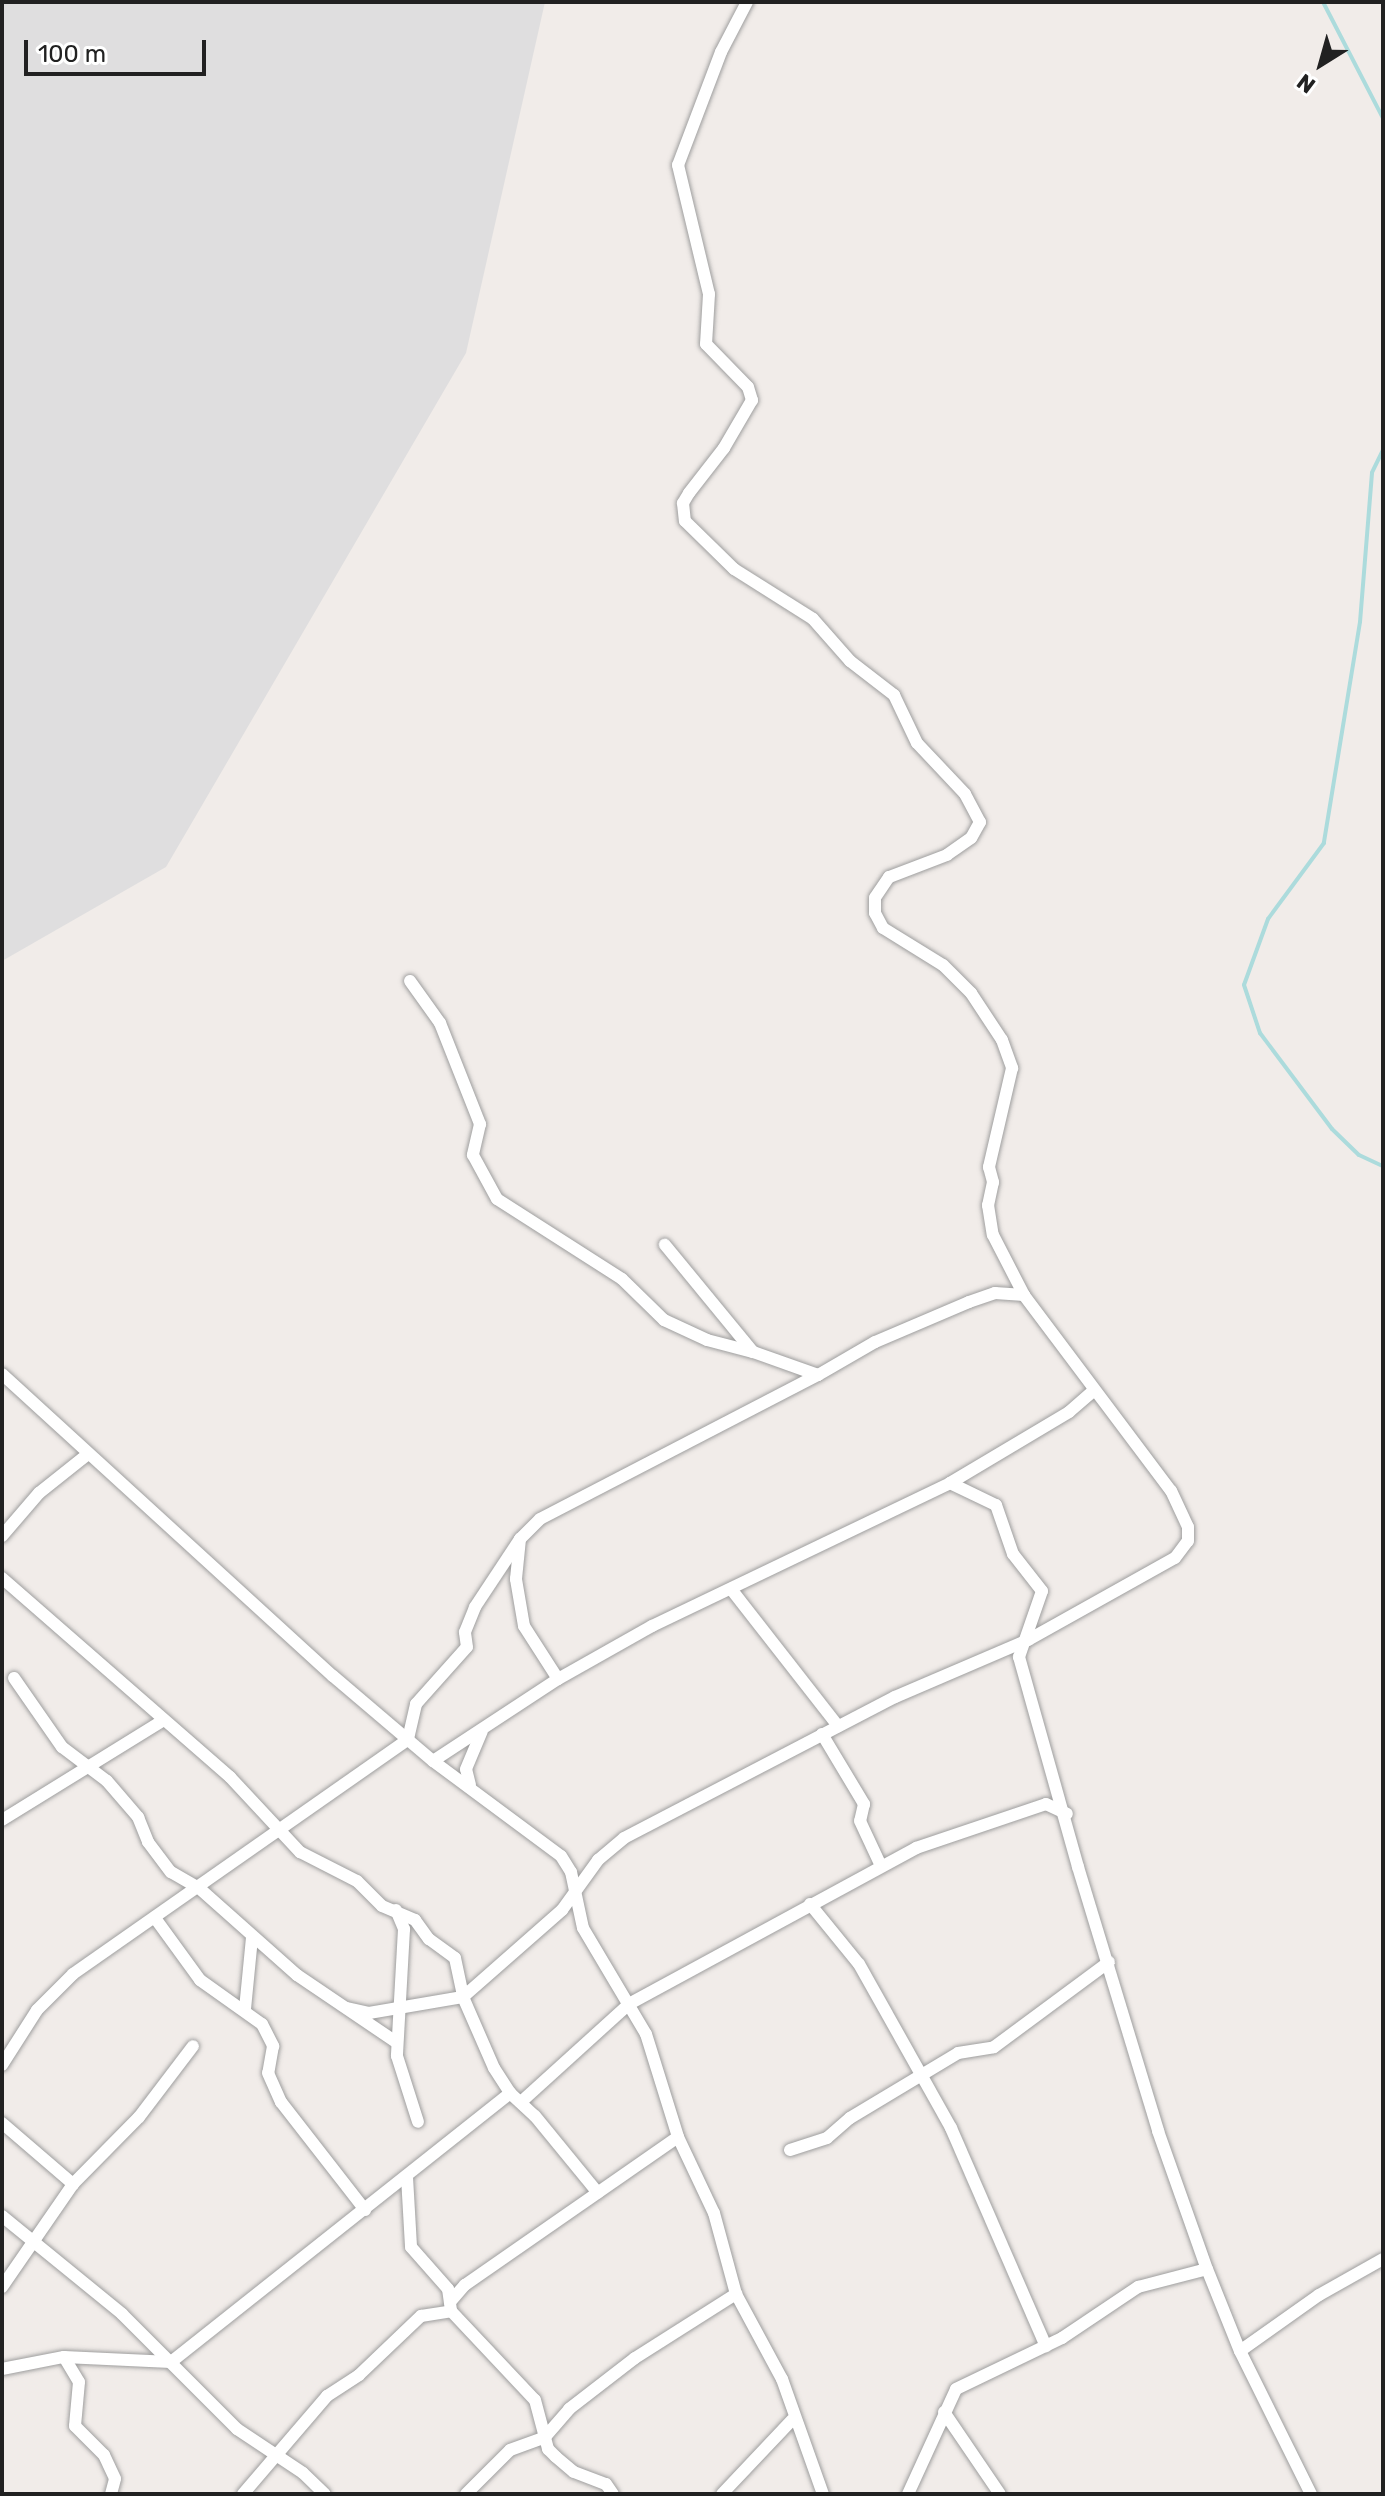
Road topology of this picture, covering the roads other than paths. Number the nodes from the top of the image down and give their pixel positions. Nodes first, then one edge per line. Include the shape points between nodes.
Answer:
1 (747, 2) edge
2 (410, 981) dead end
3 (665, 1245) dead end
4 (1024, 1295) junction
5 (753, 1352) junction
6 (2, 1374) edge
7 (818, 1375) junction
8 (1094, 1390) junction
9 (88, 1454) junction
10 (950, 1483) junction
11 (2, 1536) edge
12 (520, 1539) junction
13 (2, 1578) edge
14 (731, 1589) junction
15 (1028, 1640) junction
16 (14, 1678) dead end
17 (558, 1679) junction
18 (162, 1721) junction
19 (838, 1726) junction
20 (482, 1731) junction
21 (822, 1734) junction
22 (408, 1739) junction
23 (433, 1761) junction
24 (88, 1766) junction
25 (470, 1785) junction
26 (1067, 1814) junction
27 (2, 1820) edge
28 (275, 1829) junction
29 (881, 1866) junction
30 (199, 1888) junction
31 (576, 1892) junction
32 (810, 1904) junction
33 (396, 1910) junction
34 (155, 1918) junction
35 (252, 1937) junction
36 (1109, 1962) junction
37 (463, 1997) junction
38 (629, 2004) junction
39 (396, 2005) junction
40 (347, 2008) junction
41 (245, 2009) junction
42 (396, 2042) junction
43 (193, 2046) dead end
44 (2, 2065) edge
45 (918, 2076) junction
46 (510, 2093) junction
47 (521, 2102) junction
48 (418, 2122) dead end
49 (2, 2123) edge
50 (678, 2137) junction
51 (790, 2150) dead end
52 (407, 2177) junction
53 (73, 2184) junction
54 (598, 2193) junction
55 (365, 2210) junction
56 (2, 2216) edge
57 (36, 2241) junction
58 (1383, 2259) edge
59 (1207, 2269) junction
60 (2, 2287) edge
61 (736, 2294) junction
62 (450, 2306) junction
63 (1046, 2346) junction
64 (1240, 2351) junction
65 (64, 2357) junction
66 (171, 2362) junction
67 (2, 2369) edge
68 (944, 2412) junction
69 (792, 2420) junction
70 (545, 2437) junction
71 (276, 2454) junction
72 (111, 2494) edge
73 (243, 2494) edge
74 (325, 2494) edge
75 (466, 2494) edge
76 (613, 2494) edge
77 (722, 2494) edge
78 (823, 2494) edge
79 (908, 2494) edge
80 (1000, 2494) edge
81 (1311, 2494) edge

1 - 4 street via 721,52 678,165 709,294 706,344 748,387 752,400 683,503 685,521 734,569 813,619 850,661 894,695 917,743 965,794 980,822 971,838 947,855 889,877 875,898 875,913 883,928 943,965 971,993 1002,1040 1012,1068 989,1167 993,1182 988,1205 993,1235
2 - 5 street via 440,1023 480,1124 473,1155 497,1199 622,1279 664,1320 707,1340
3 - 5 street
4 - 7 street via 995,1293 969,1302 875,1342
4 - 8 street
5 - 7 street
6 - 9 street
7 - 12 street via 540,1519
8 - 10 street via 1069,1412
8 - 15 street via 1171,1491 1188,1527 1188,1541 1175,1558
9 - 11 street via 39,1493
9 - 22 street
10 - 14 street
10 - 15 street via 996,1505 1013,1554 1042,1591
12 - 17 street via 516,1579 524,1626
12 - 22 street via 475,1607 465,1632 467,1647 416,1704
13 - 18 street
14 - 17 street
14 - 19 street
15 - 19 street
15 - 26 street via 1019,1657
16 - 24 street via 62,1747
17 - 20 street
18 - 24 street
18 - 28 street via 230,1777
19 - 21 street
20 - 23 street
20 - 25 street via 466,1769
21 - 29 street via 864,1804 860,1821
21 - 31 street via 624,1838 598,1860
22 - 23 street
22 - 28 street
23 - 25 street
24 - 27 street
24 - 30 street via 138,1817 171,1872
25 - 31 street via 561,1856
26 - 29 street via 1046,1804 958,1830
26 - 36 street
28 - 30 street
28 - 33 street via 316,1863 357,1881 382,1906
29 - 32 street
30 - 34 street
30 - 35 street
31 - 37 street
31 - 38 street via 583,1928
32 - 38 street
32 - 45 street via 859,1964
33 - 37 street via 415,1920 429,1939 455,1958
33 - 39 street via 404,1929
34 - 41 street via 200,1980
34 - 44 street via 53,1991
35 - 40 street
35 - 41 street
36 - 45 street via 1004,2040 958,2053
36 - 59 street via 1158,2131
37 - 39 street
37 - 46 street
38 - 47 street
38 - 50 street via 646,2034
39 - 40 street via 369,2013
39 - 42 street
40 - 42 street
41 - 55 street via 262,2024 273,2046 268,2073 281,2102
42 - 48 street via 405,2090
43 - 53 street via 139,2117
45 - 51 street via 827,2138
45 - 63 street via 951,2128 989,2206
46 - 47 street
46 - 52 street
47 - 54 street
49 - 53 street
50 - 54 street
50 - 61 street via 714,2213
52 - 55 street
52 - 62 street via 411,2247 441,2278
53 - 57 street
54 - 62 street via 465,2285
55 - 66 street
56 - 57 street
57 - 60 street
57 - 66 street
58 - 64 street
59 - 63 street via 1138,2287
59 - 64 street
61 - 69 street via 782,2379
61 - 70 street via 635,2358 569,2409
62 - 70 street via 535,2400
62 - 71 street via 413,2322 359,2375 320,2402
63 - 68 street via 968,2381 950,2396
64 - 81 street
65 - 66 street
65 - 67 street
65 - 72 street via 79,2382 75,2426 104,2455 115,2479
66 - 71 street via 237,2429
68 - 79 street
68 - 80 street
69 - 77 street
69 - 78 street
70 - 75 street via 510,2450
70 - 76 street via 556,2457 574,2472 606,2484
71 - 73 street
71 - 74 street

